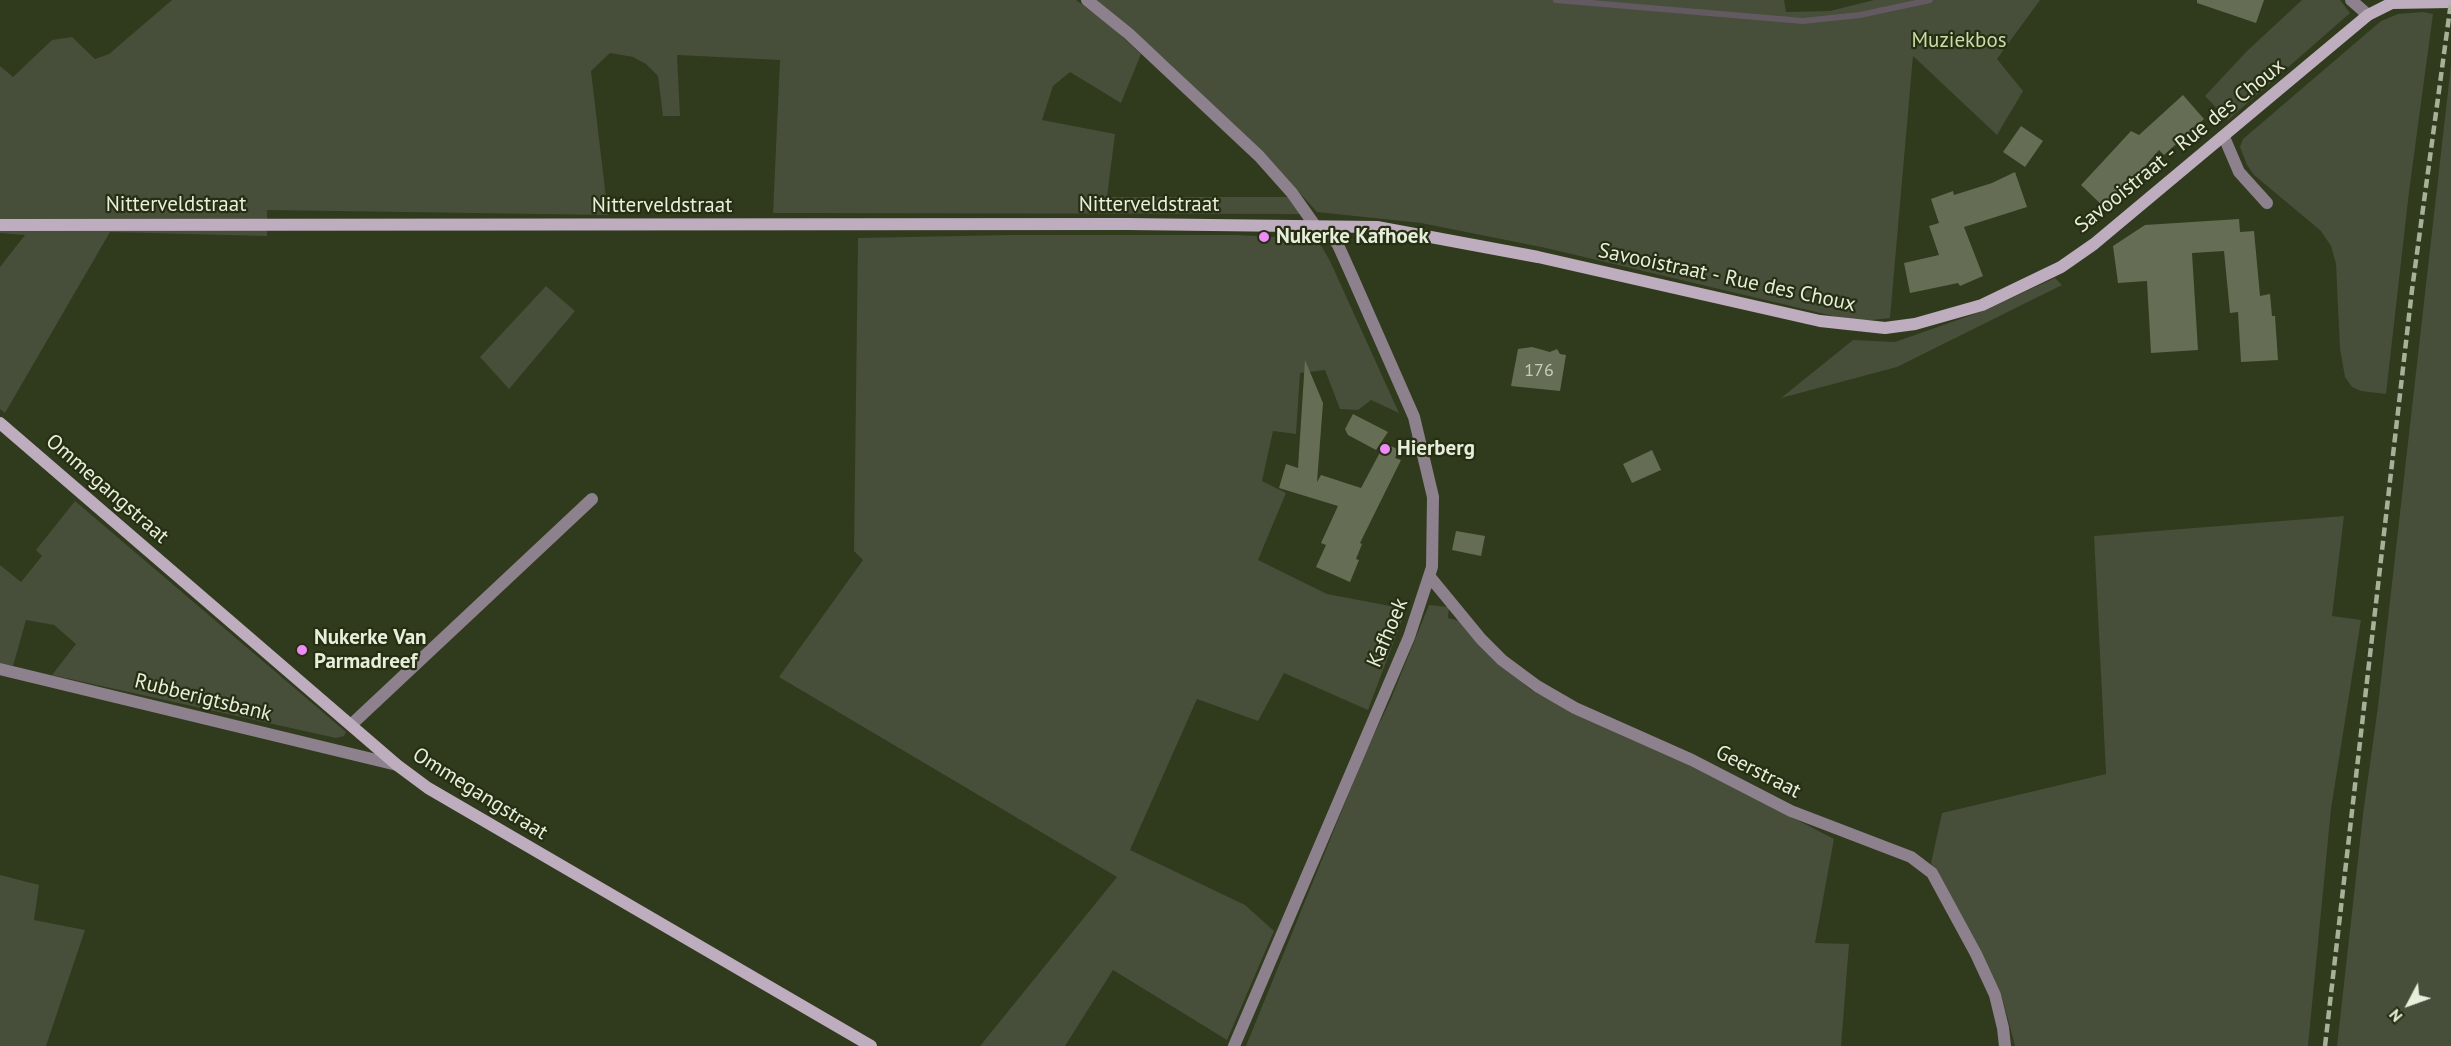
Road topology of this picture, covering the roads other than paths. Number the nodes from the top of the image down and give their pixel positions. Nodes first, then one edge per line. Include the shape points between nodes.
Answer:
1 (1087, 0) edge
2 (2351, 0) edge
3 (2451, 2) edge
4 (2368, 15) junction
5 (2224, 136) junction
6 (2267, 203) dead end
7 (0, 225) edge
8 (1321, 227) junction
9 (0, 423) edge
10 (592, 499) dead end
11 (1430, 577) junction
12 (0, 669) edge
13 (352, 724) junction
14 (397, 765) junction
15 (872, 1046) edge
16 (1234, 1046) edge
17 (2005, 1046) edge

1 - 8 street via 1137,41 1258,156
2 - 4 street
3 - 4 main road, Savooistraat - Rue des Choux via 2392,3
4 - 5 main road, Savooistraat - Rue des Choux
5 - 6 street via 2239,172
5 - 8 main road, Savooistraat - Rue des Choux via 2061,267 1982,305 1885,328 1820,321 1433,235 1377,227
7 - 8 main road, Nitterveldstraat
8 - 11 street, Kafhoek via 1338,245 1414,417 1433,497
9 - 13 main road, Ommegangstraat
10 - 13 street
11 - 16 street, Kafhoek via 1409,637
11 - 17 street, Geerstraat via 1481,639 1537,686 1791,811 1911,857 1932,873 1995,995
12 - 14 street, Rubberigtsbank
13 - 14 main road, Ommegangstraat
14 - 15 main road, Ommegangstraat via 467,812

